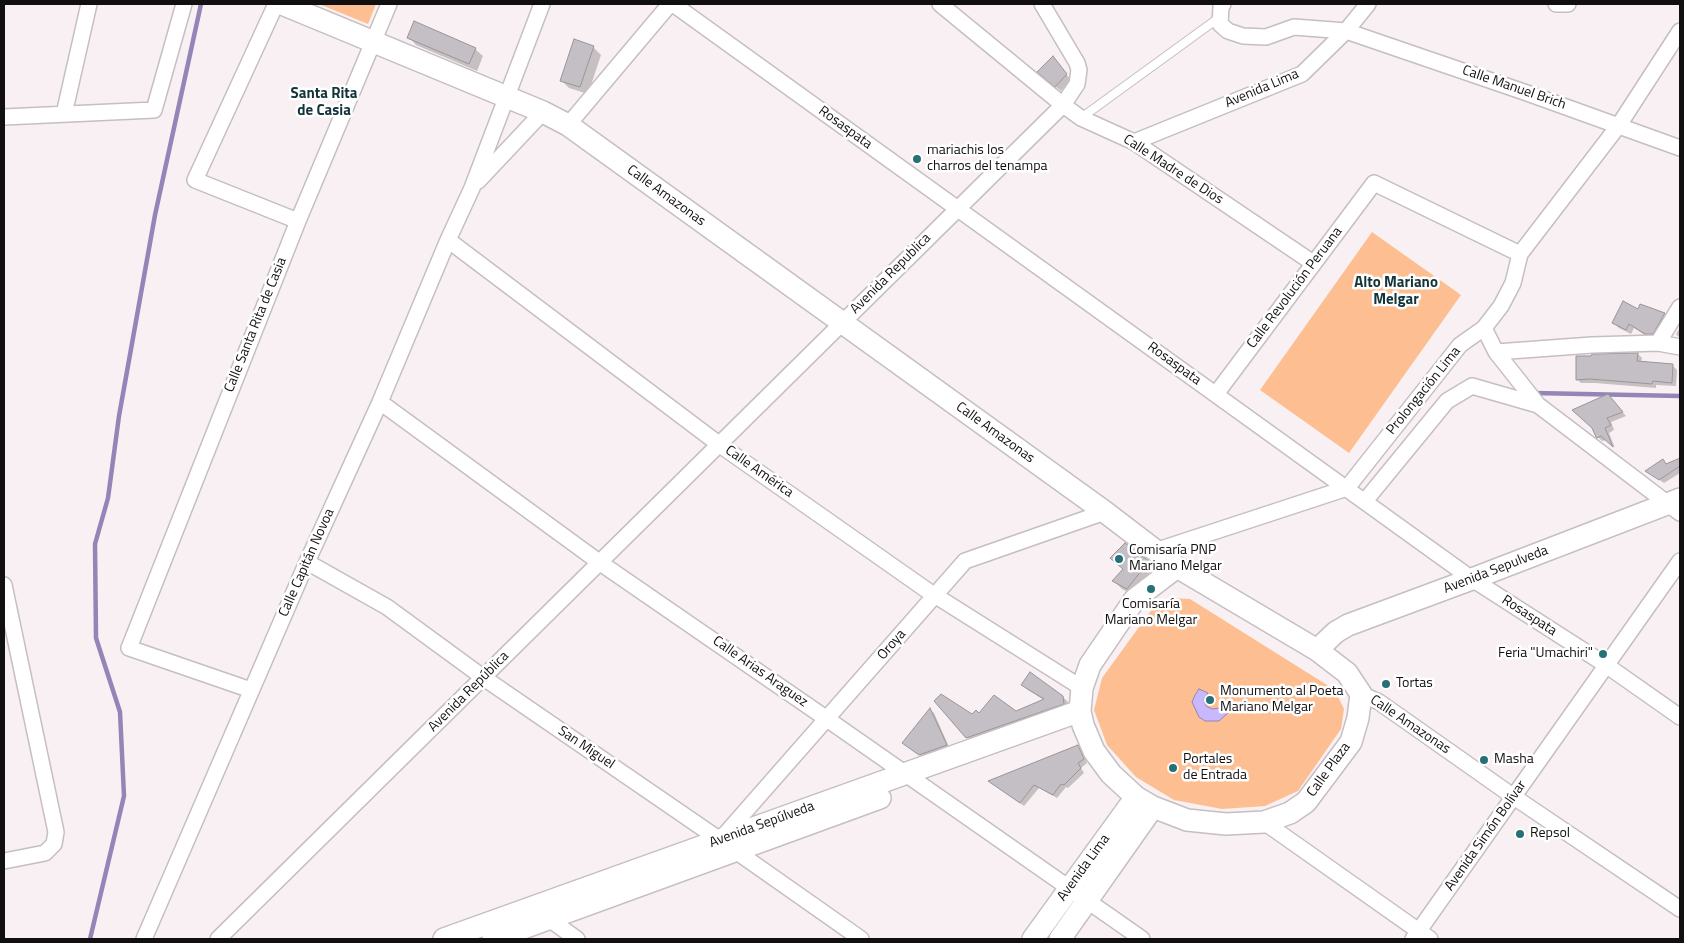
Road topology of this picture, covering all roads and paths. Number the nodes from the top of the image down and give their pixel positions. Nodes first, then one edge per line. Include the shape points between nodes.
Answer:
1 (89, 4) edge
2 (184, 4) edge
3 (276, 4) edge
4 (282, 4) edge
5 (389, 4) edge
6 (542, 4) edge
7 (670, 4) edge
8 (674, 4) edge
9 (940, 4) edge
10 (1042, 4) edge
11 (1368, 4) edge
12 (1556, 4) edge
13 (1568, 4) edge
14 (1222, 10) edge
15 (1346, 31) junction
16 (1680, 31) edge
17 (373, 42) junction
18 (507, 97) junction
19 (1063, 105) junction
20 (543, 112) junction
21 (64, 114) junction
22 (4, 117) edge
23 (1081, 118) junction
24 (568, 125) junction
25 (1619, 125) junction
26 (1134, 142) junction
27 (1680, 148) edge
28 (472, 188) junction
29 (958, 209) junction
30 (298, 221) junction
31 (448, 240) junction
32 (1520, 254) junction
33 (1313, 263) junction
34 (1680, 307) edge
35 (842, 323) junction
36 (1484, 328) junction
37 (1658, 343) junction
38 (1680, 347) edge
39 (1496, 352) junction
40 (1216, 394) junction
41 (380, 402) junction
42 (1538, 405) junction
43 (720, 445) junction
44 (1347, 488) junction
45 (1365, 502) junction
46 (1676, 505) edge
47 (1105, 512) junction
48 (1155, 550) junction
49 (1680, 561) edge
50 (307, 562) junction
51 (599, 562) junction
52 (1177, 567) junction
53 (1472, 579) junction
54 (4, 585) edge
55 (935, 595) junction
56 (1317, 650) junction
57 (1606, 665) junction
58 (484, 678) junction
59 (1082, 688) junction
60 (251, 690) junction
61 (1361, 694) junction
62 (1680, 717) edge
63 (1082, 718) junction
64 (827, 719) junction
65 (913, 779) junction
66 (1514, 797) junction
67 (1145, 802) junction
68 (1264, 822) junction
69 (728, 846) junction
70 (4, 861) edge
71 (1069, 888) junction
72 (1086, 901) junction
73 (1680, 909) edge
74 (546, 911) junction
75 (1420, 937) edge
76 (144, 939) edge
77 (218, 939) edge
78 (444, 939) edge
79 (493, 939) edge
80 (577, 939) edge
81 (861, 939) edge
82 (1033, 939) edge
83 (1060, 939) edge
84 (1142, 939) edge

1 - 21 street
2 - 21 street via 154,110
3 - 30 street via 195,180
4 - 17 street, Calle Amazonas
5 - 17 street, Calle Santa Rita de Casia
6 - 18 street, Calle Capitán Novoa
7 - 24 street
8 - 29 street, Rosaspata
9 - 19 street, Calle Madre de Dios
10 - 19 street, Avenida Republica via 1079,70 1077,84
11 - 15 street, Avenida Lima
12 - 13 street
14 - 15 street via 1220,24 1242,36 1266,37 1294,27
14 - 23 lane
15 - 25 street, Calle Manuel Brich
15 - 26 street, Avenida Lima via 1302,74
16 - 25 street, Prolongación Lima
17 - 18 street, Calle Amazonas
17 - 30 street, Calle Santa Rita de Casia
18 - 20 street, Calle Amazonas
18 - 28 street, Calle Capitán Novoa
19 - 23 street, Calle Madre de Dios
19 - 29 street, Avenida Republica
20 - 24 street, Calle Amazonas
20 - 28 street, Calle Capitán Novoa
21 - 22 street
23 - 26 street, Calle Madre de Dios
24 - 35 street, Calle Amazonas
25 - 27 street, Calle Manuel Brich
25 - 32 street, Prolongación Lima
26 - 33 street, Calle Madre de Dios
28 - 31 street, Calle Capitán Novoa
29 - 35 street, Avenida Republica
29 - 40 street, Rosaspata
30 - 60 street, Calle Santa Rita de Casia via 129,648
31 - 41 street, Calle Capitán Novoa
31 - 43 street, Calle América
32 - 33 street, Calle Revolución Peruana via 1374,183
32 - 36 street, Prolongación Lima via 1513,283
33 - 40 street, Calle Revolución Peruana
34 - 37 street
35 - 43 street, Avenida Republica
35 - 47 street, Calle Amazonas
36 - 39 street
36 - 44 street, Prolongación Lima via 1460,345
37 - 38 street
37 - 39 street
39 - 42 street
40 - 44 street, Rosaspata
41 - 50 street, Calle Capitán Novoa
41 - 51 street, Calle Arias Araguez
42 - 45 street via 1472,386 1446,401
42 - 46 street
43 - 51 street, Avenida República
43 - 55 street, Calle América
44 - 45 street, Rosaspata
44 - 48 street
45 - 53 street, Rosaspata
46 - 53 street, Avenida Sepulveda
47 - 48 street, Calle Amazonas
47 - 55 street, Oroya via 965,561
48 - 52 street, Calle Amazonas
49 - 57 street, Avenida Simón Bolívar
50 - 58 street, San Miguel via 387,607
50 - 60 street, Calle Capitán Novoa
51 - 58 street, Avenida República
51 - 64 street, Calle Arias Araguez
52 - 56 street, Calle Amazonas
52 - 59 street, Calle Plaza via 1135,599 1090,665
53 - 56 street, Avenida Sepulveda via 1348,625
53 - 57 street, Rosaspata
54 - 70 street via 56,832 54,844 45,853
55 - 59 street, Calle América
55 - 64 street, Oroya
56 - 61 street, Calle Amazonas via 1347,673
57 - 62 street, Rosaspata
57 - 66 street, Avenida Simón Bolívar
58 - 69 street, San Miguel
58 - 77 street, Avenida República
59 - 63 street, Calle Plaza
60 - 76 street, Calle Capitán Novoa
61 - 66 street, Calle Amazonas via 1379,702
61 - 68 street, Calle Plaza via 1351,742 1306,802 1290,813
63 - 65 street, Avenida Sepúlveda
63 - 67 street, Calle Plaza via 1094,750 1111,774
64 - 65 street, Calle Arias Araguez
64 - 69 street, Oroya
65 - 69 street, Avenida Sepúlveda
65 - 71 street, Calle Arias Araguez
66 - 73 street, Calle Amazonas
66 - 75 street, Avenida Simón Bolívar
67 - 68 street, Calle Plaza via 1187,820 1226,824
67 - 71 street, Avenida Lima
67 - 72 street, Avenida Lima
68 - 75 street
69 - 74 street, Avenida Sepúlveda
69 - 81 street, San Miguel
71 - 72 street, Calle Arias Araguez
71 - 82 street, Avenida Lima
72 - 83 street, Avenida Lima
72 - 84 street, Calle Arias Araguez
74 - 78 street, Avenida Sepúlveda
74 - 79 street, Avenida Sepúlveda
74 - 80 street

